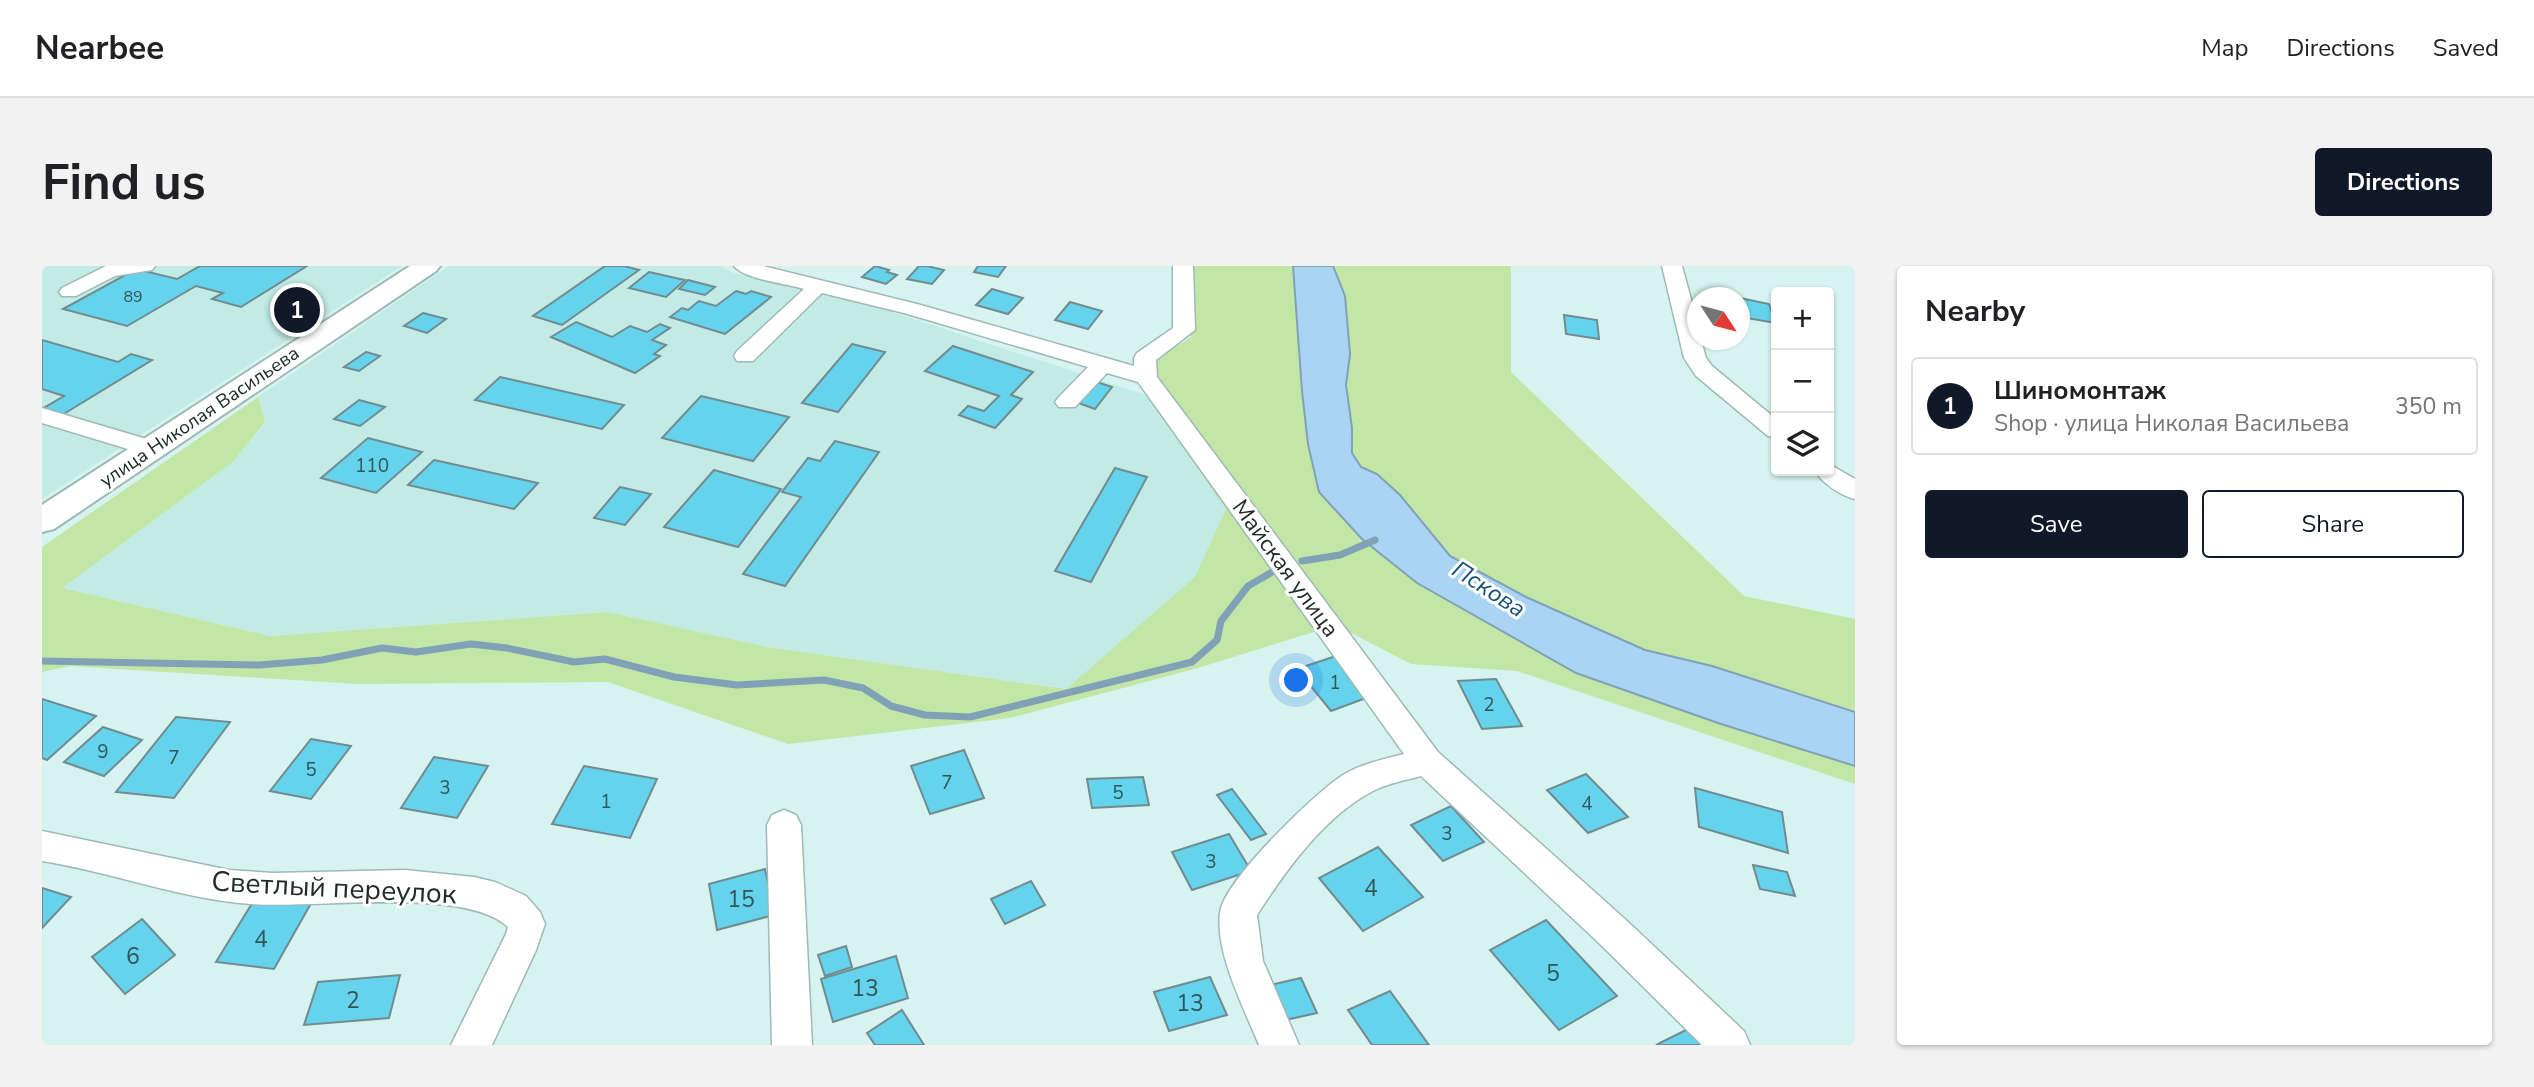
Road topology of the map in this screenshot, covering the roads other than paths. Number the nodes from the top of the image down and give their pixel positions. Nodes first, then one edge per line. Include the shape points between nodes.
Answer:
1 (145, 266) edge
2 (427, 266) edge
3 (744, 266) edge
4 (1184, 266) edge
5 (1672, 266) edge
6 (818, 286) junction
7 (69, 292) dead end
8 (745, 356) dead end
9 (1104, 363) junction
10 (1146, 377) junction
11 (1068, 402) dead end
12 (42, 415) edge
13 (1771, 427) edge
14 (151, 448) junction
15 (1834, 476) edge
16 (1855, 491) edge
17 (42, 521) edge
18 (1427, 761) junction
19 (784, 825) dead end
20 (42, 846) edge
21 (471, 1045) edge
22 (792, 1045) edge
23 (1279, 1045) edge
24 (1730, 1045) edge

1 - 7 street via 110,271
2 - 14 main road, улица Николая Васильева
3 - 6 street
4 - 10 street via 1184,330 1145,358
5 - 13 street via 1695,358 1703,371
6 - 8 street
6 - 9 street
9 - 10 street
9 - 11 street
10 - 18 street, Майская улица
12 - 14 street
14 - 17 main road, улица Николая Васильева
15 - 16 street
18 - 23 street via 1357,784 1309,823 1267,867 1238,912 1244,961
18 - 24 street, Майская улица
19 - 22 street
20 - 21 street, Светлый переулок via 231,886 405,886 484,895 511,906 527,924 523,938

